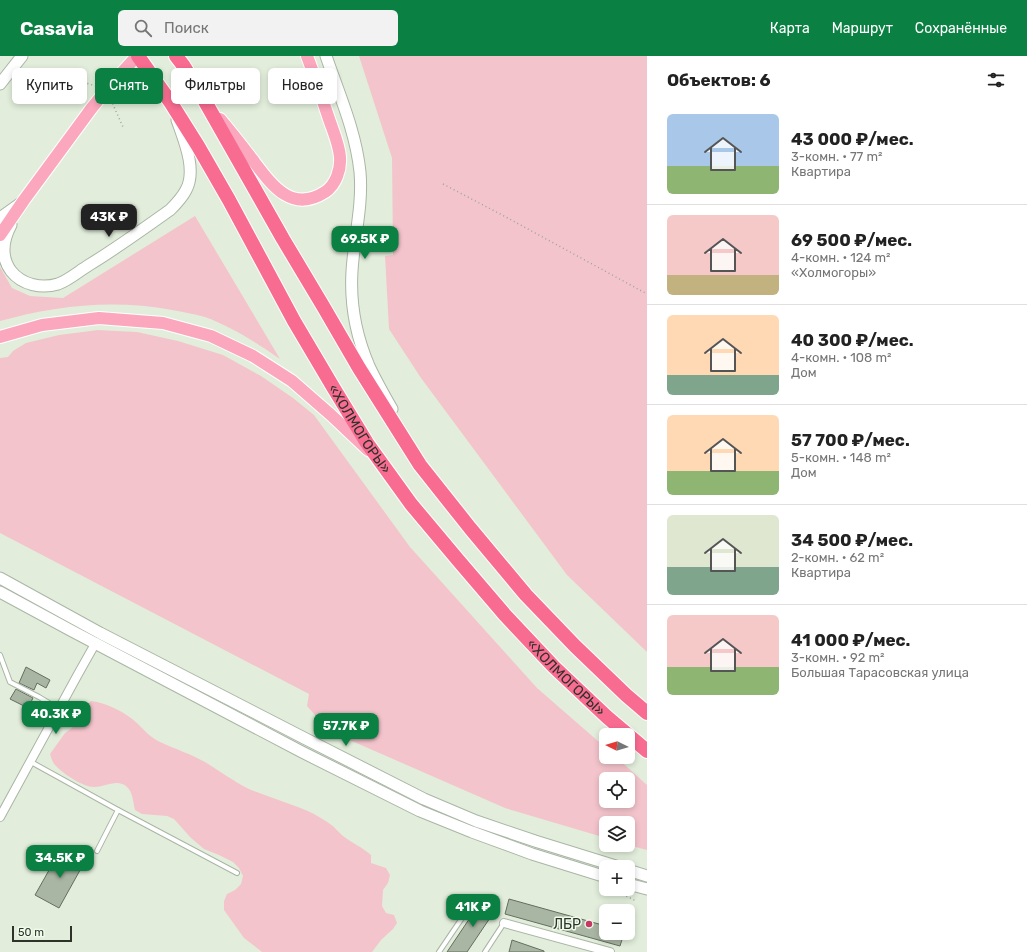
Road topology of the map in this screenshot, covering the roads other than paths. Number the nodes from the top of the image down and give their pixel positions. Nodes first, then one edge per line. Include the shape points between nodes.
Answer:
1 (22, 56) edge
2 (137, 56) edge
3 (176, 56) edge
4 (307, 56) edge
5 (326, 56) edge
6 (184, 68) edge
7 (0, 84) edge
8 (171, 104) junction
9 (207, 104) edge
10 (208, 104) edge
11 (24, 200) junction
12 (0, 218) edge
13 (0, 226) edge
14 (0, 235) edge
15 (0, 337) edge
16 (382, 463) junction
17 (420, 465) junction
18 (0, 578) edge
19 (0, 592) edge
20 (96, 644) junction
21 (0, 655) edge
22 (59, 709) junction
23 (647, 713) edge
24 (647, 751) edge
25 (31, 762) junction
26 (118, 810) junction
27 (0, 816) edge
28 (97, 851) dead end
29 (599, 861) edge
30 (635, 872) edge
31 (237, 873) dead end
32 (599, 875) edge
33 (647, 876) edge
34 (635, 886) edge
35 (647, 889) edge
36 (475, 899) dead end
37 (504, 923) joint
38 (439, 952) edge
39 (485, 952) edge
40 (610, 952) edge

1 - 7 street
2 - 8 highway, «ХОЛМОГОРЫ»
2 - 11 main road via 107,89
3 - 6 highway, «ХОЛМОГОРЫ»
4 - 10 main road via 340,157 338,176 328,190 319,196 305,200 286,196 262,172
5 - 17 street via 355,140 359,161 359,210 352,287 358,335 370,366
8 - 11 street via 187,148 190,178 186,191 170,210 58,284 30,284 12,272 4,257 7,232
8 - 16 highway, «ХОЛМОГОРЫ» via 229,200 310,349 367,443
9 - 17 highway, «ХОЛМОГОРЫ» via 359,368
11 - 12 street
11 - 13 main road
11 - 14 main road
15 - 16 main road via 42,325 99,318 163,323 211,336 253,356 292,381
16 - 24 highway, «ХОЛМОГОРЫ» via 412,504 505,615 554,667
17 - 23 highway, «ХОЛМОГОРЫ» via 526,595 575,646
18 - 29 street via 306,740 424,799 483,824
19 - 20 street
20 - 22 street
20 - 32 street via 420,811 532,854
21 - 22 lane via 10,682
22 - 25 street
25 - 26 lane
25 - 27 street
26 - 28 lane
26 - 31 lane
30 - 33 street
34 - 35 street
36 - 38 lane
37 - 39 lane
37 - 40 street

